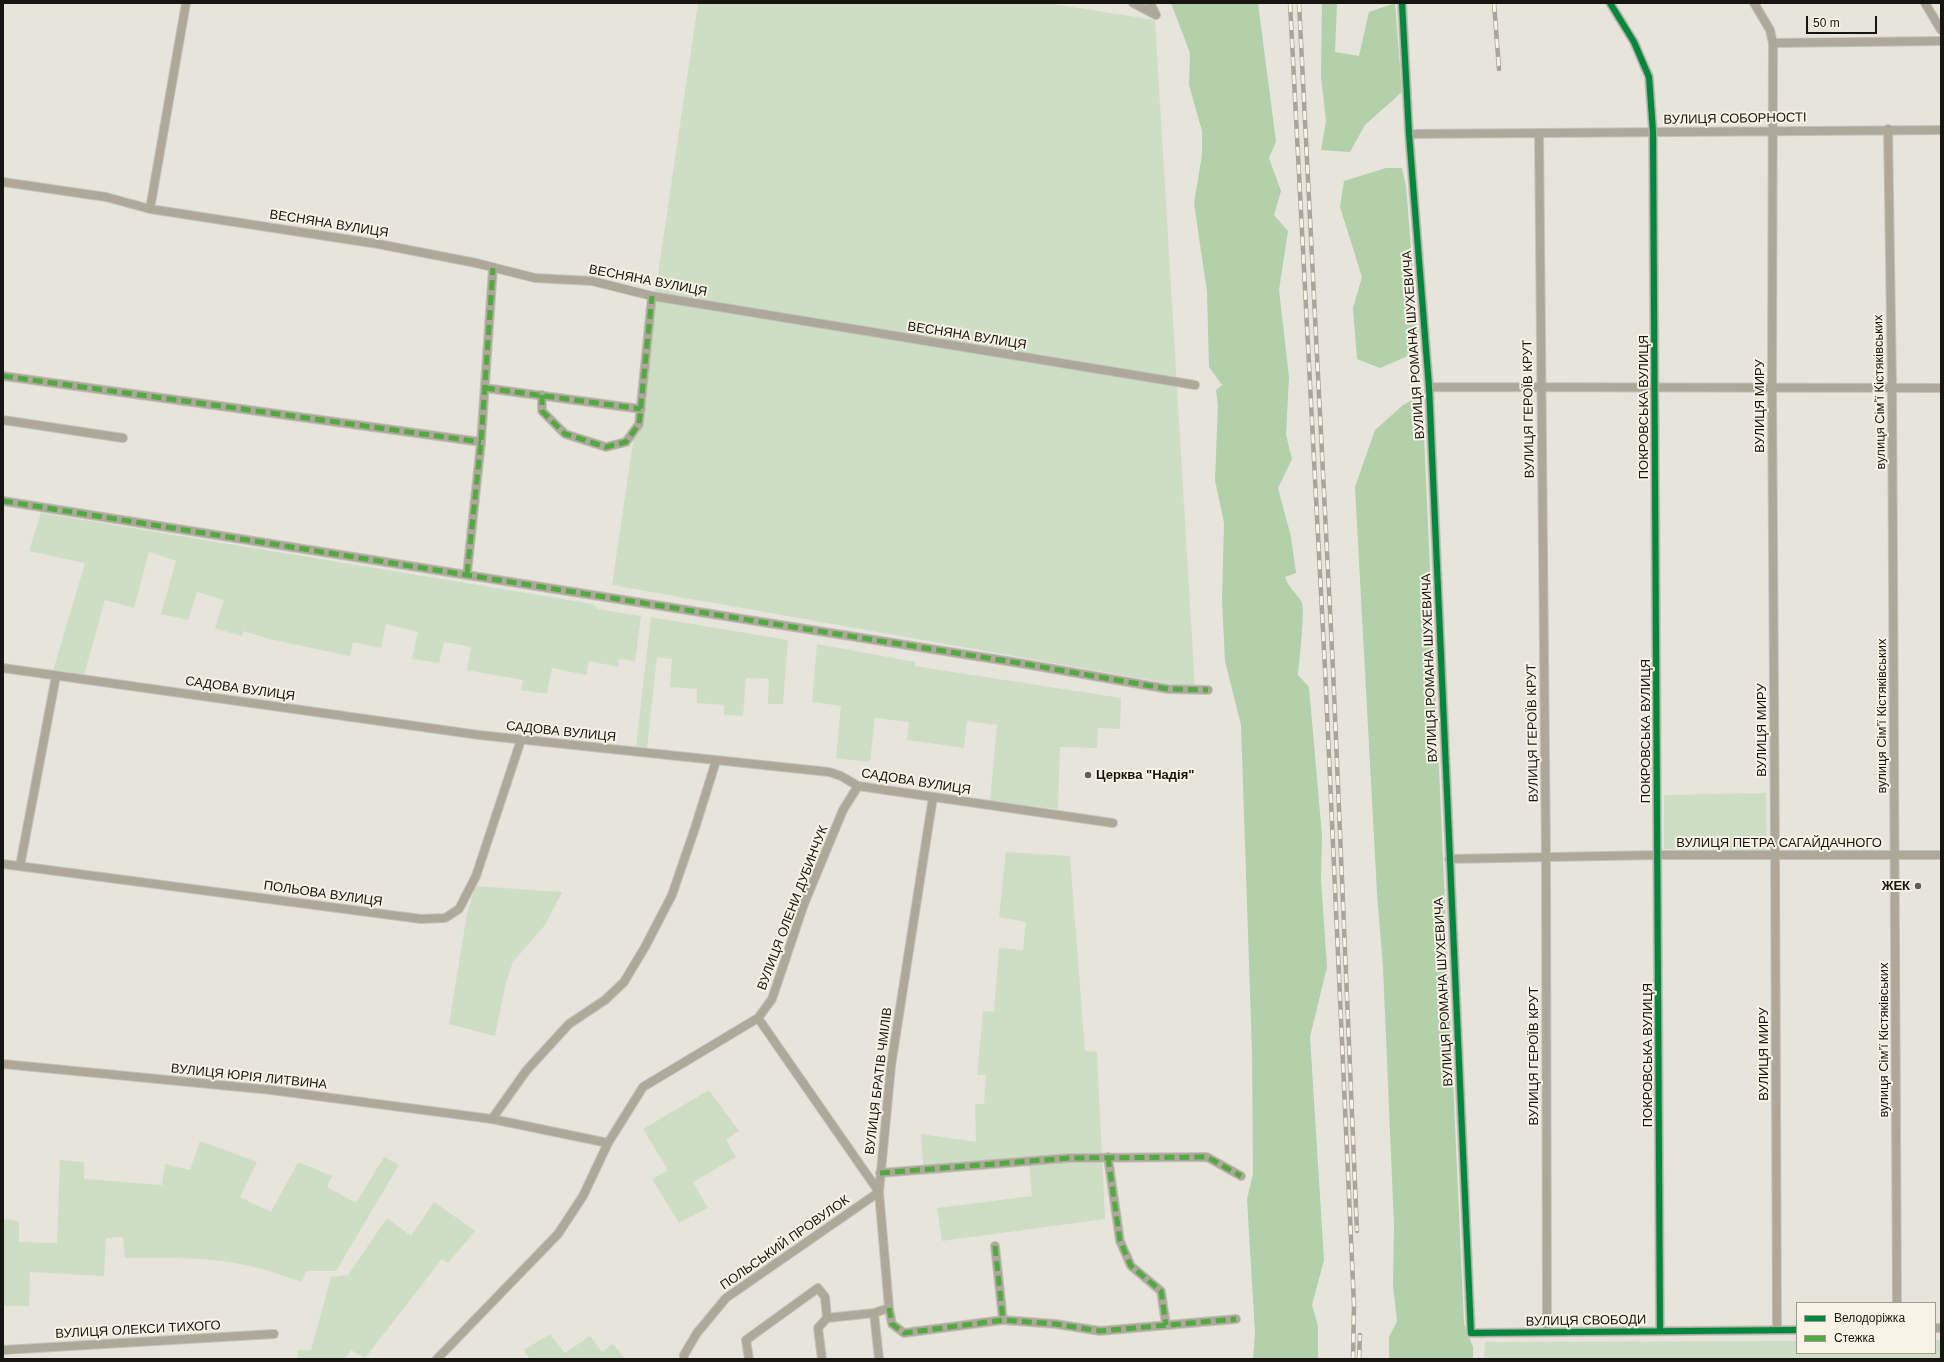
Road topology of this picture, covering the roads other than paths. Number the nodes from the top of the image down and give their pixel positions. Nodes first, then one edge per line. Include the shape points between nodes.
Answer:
1 (186, 3) edge
2 (1133, 3) edge
3 (1150, 3) edge
4 (1402, 3) edge
5 (1610, 3) edge
6 (1754, 3) edge
7 (1924, 3) edge
8 (1941, 30) edge
9 (1941, 41) edge
10 (1773, 43) junction
11 (1888, 130) junction
12 (1941, 130) edge
13 (1772, 131) junction
14 (1653, 132) junction
15 (1539, 133) junction
16 (1409, 134) junction
17 (3, 182) edge
18 (150, 209) junction
19 (494, 268) junction
20 (652, 296) junction
21 (3, 376) edge
22 (1195, 385) dead end
23 (1429, 387) junction
24 (1541, 387) junction
25 (1655, 387) junction
26 (1772, 387) junction
27 (1892, 387) junction
28 (485, 388) junction
29 (1941, 388) edge
30 (542, 395) junction
31 (641, 409) junction
32 (3, 420) edge
33 (123, 438) dead end
34 (481, 442) junction
35 (3, 501) edge
36 (466, 574) junction
37 (3, 668) edge
38 (56, 676) junction
39 (1208, 690) dead end
40 (521, 740) junction
41 (716, 761) junction
42 (858, 786) junction
43 (933, 797) junction
44 (1113, 823) dead end
45 (1657, 855) junction
46 (1775, 855) junction
47 (1895, 855) junction
48 (1941, 855) edge
49 (1546, 858) junction
50 (1449, 859) junction
51 (3, 864) edge
52 (20, 866) junction
53 (758, 1018) junction
54 (3, 1064) edge
55 (492, 1119) junction
56 (608, 1143) junction
57 (1108, 1158) junction
58 (880, 1173) junction
59 (1241, 1176) dead end
60 (879, 1192) junction
61 (995, 1246) dead end
62 (1897, 1302) edge
63 (889, 1308) junction
64 (874, 1313) junction
65 (827, 1318) junction
66 (1236, 1319) dead end
67 (1003, 1320) junction
68 (1166, 1325) junction
69 (1777, 1330) junction
70 (1796, 1330) edge
71 (1660, 1331) junction
72 (1547, 1332) junction
73 (1471, 1333) joint
74 (274, 1334) dead end
75 (3, 1350) edge
76 (437, 1359) edge
77 (684, 1359) edge
78 (749, 1359) edge
79 (822, 1359) edge
80 (879, 1359) edge

1 - 18 street
2 - 3 street via 1156,15
4 - 16 street, ВУЛИЦЯ РОМАНА ШУХЕВИЧА
5 - 14 street, ПОКРОВСЬКА ВУЛИЦЯ via 1634,42 1649,77
6 - 10 street, ВУЛИЦЯ МИРУ via 1770,30
7 - 8 street
9 - 10 street
10 - 13 street, ВУЛИЦЯ МИРУ
11 - 12 street, ВУЛИЦЯ СОБОРНОСТІ
11 - 13 street, ВУЛИЦЯ СОБОРНОСТІ
11 - 27 street, вулиця Сімʼї Кістяківських
13 - 14 street, ВУЛИЦЯ СОБОРНОСТІ
13 - 26 street, ВУЛИЦЯ МИРУ
14 - 15 street, ВУЛИЦЯ СОБОРНОСТІ
14 - 25 street, ПОКРОВСЬКА ВУЛИЦЯ
15 - 16 street, ВУЛИЦЯ СОБОРНОСТІ
15 - 24 street, ВУЛИЦЯ ГЕРОЇВ КРУТ
16 - 23 street, ВУЛИЦЯ РОМАНА ШУХЕВИЧА
17 - 18 street, ВЕСНЯНА ВУЛИЦЯ via 106,197
18 - 19 street, ВЕСНЯНА ВУЛИЦЯ via 357,240
19 - 20 street, ВЕСНЯНА ВУЛИЦЯ via 535,278 592,281
19 - 28 street
20 - 22 street, ВЕСНЯНА ВУЛИЦЯ
20 - 31 street
21 - 34 street
23 - 24 street
23 - 50 street, ВУЛИЦЯ РОМАНА ШУХЕВИЧА
24 - 25 street
24 - 49 street, ВУЛИЦЯ ГЕРОЇВ КРУТ
25 - 26 street
25 - 45 street, ПОКРОВСЬКА ВУЛИЦЯ
26 - 27 street
26 - 46 street, ВУЛИЦЯ МИРУ
27 - 29 street
27 - 47 street, вулиця Сімʼї Кістяківських
28 - 30 street
28 - 34 street
30 - 31 street
30 - 31 street via 542,411 565,434 606,447 626,442 639,424
32 - 33 street
34 - 36 street
35 - 36 street
36 - 39 street via 1168,689
37 - 38 street, САДОВА ВУЛИЦЯ
38 - 40 street, САДОВА ВУЛИЦЯ
38 - 52 street
40 - 41 street, САДОВА ВУЛИЦЯ
40 - 52 street, ПОЛЬОВА ВУЛИЦЯ via 476,876 459,909 445,918 421,919
41 - 42 street, САДОВА ВУЛИЦЯ via 829,772
41 - 55 street via 672,895 624,982 605,1000 569,1024 526,1071
42 - 43 street, САДОВА ВУЛИЦЯ
42 - 53 street, ВУЛИЦЯ ОЛЕНИ ДУБИНЧУК via 843,810 804,904 772,999
43 - 44 street, САДОВА ВУЛИЦЯ
43 - 58 street, ВУЛИЦЯ БРАТІВ ЧМІЛІВ via 891,1066
45 - 46 street, ВУЛИЦЯ ПЕТРА САГАЙДАЧНОГО
45 - 49 street, ВУЛИЦЯ ПЕТРА САГАЙДАЧНОГО
45 - 71 street, ПОКРОВСЬКА ВУЛИЦЯ
46 - 47 street, ВУЛИЦЯ ПЕТРА САГАЙДАЧНОГО
46 - 69 street, ВУЛИЦЯ МИРУ
47 - 48 street, ВУЛИЦЯ ПЕТРА САГАЙДАЧНОГО
47 - 62 street, вулиця Сімʼї Кістяківських
49 - 50 street, ВУЛИЦЯ ПЕТРА САГАЙДАЧНОГО
49 - 72 street, ВУЛИЦЯ ГЕРОЇВ КРУТ
50 - 73 street, ВУЛИЦЯ РОМАНА ШУХЕВИЧА
51 - 52 street, ПОЛЬОВА ВУЛИЦЯ
53 - 56 street, ВУЛИЦЯ ОЛЕНИ ДУБИНЧУК via 643,1087
53 - 60 street
54 - 55 street, ВУЛИЦЯ ЮРІЯ ЛИТВИНА via 271,1090
55 - 56 street, ВУЛИЦЯ ЮРІЯ ЛИТВИНА
56 - 76 street, ВУЛИЦЯ ОЛЕНИ ДУБИНЧУК via 583,1196 558,1234
57 - 58 street via 1069,1158
57 - 59 street via 1207,1157
57 - 68 street via 1120,1241 1131,1266 1161,1291
58 - 60 street, ВУЛИЦЯ БРАТІВ ЧМІЛІВ
60 - 63 street, ВУЛИЦЯ БРАТІВ ЧМІЛІВ
60 - 77 street, ПОЛЬСЬКИЙ ПРОВУЛОК via 726,1298 697,1333
61 - 67 street
63 - 64 street
63 - 67 street, ВУЛИЦЯ БРАТІВ ЧМІЛІВ via 892,1324 904,1333
64 - 65 street
64 - 80 street
65 - 78 street via 825,1297 818,1288 746,1340
65 - 79 street via 818,1328
66 - 68 street, ВУЛИЦЯ БРАТІВ ЧМІЛІВ
67 - 68 street, ВУЛИЦЯ БРАТІВ ЧМІЛІВ via 1100,1331
69 - 70 street, ВУЛИЦЯ СВОБОДИ
69 - 71 street, ВУЛИЦЯ СВОБОДИ
71 - 72 street, ВУЛИЦЯ СВОБОДИ
72 - 73 street, ВУЛИЦЯ СВОБОДИ
74 - 75 street, ВУЛИЦЯ ОЛЕКСИ ТИХОГО

